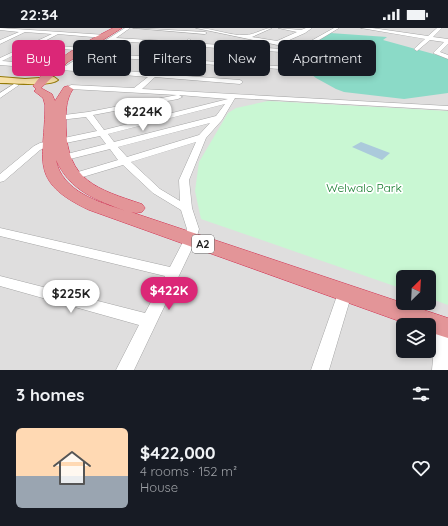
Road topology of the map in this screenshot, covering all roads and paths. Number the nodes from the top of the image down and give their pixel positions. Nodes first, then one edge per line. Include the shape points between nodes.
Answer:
1 (31, 28) edge
2 (69, 28) edge
3 (118, 28) edge
4 (124, 28) edge
5 (128, 28) edge
6 (135, 28) edge
7 (149, 28) edge
8 (188, 28) edge
9 (226, 28) edge
10 (270, 28) edge
11 (280, 28) edge
12 (337, 28) edge
13 (364, 28) edge
14 (397, 28) edge
15 (440, 28) edge
16 (0, 29) edge
17 (167, 29) edge
18 (202, 29) edge
19 (289, 29) edge
20 (243, 30) dead end
21 (25, 31) junction
22 (182, 31) junction
23 (310, 31) edge
24 (216, 32) junction
25 (302, 32) junction
26 (391, 32) junction
27 (59, 33) junction
28 (317, 34) dead end
29 (232, 35) junction
30 (409, 35) junction
31 (324, 36) junction
32 (107, 37) junction
33 (248, 38) junction
34 (429, 38) junction
35 (404, 39) dead end
36 (43, 40) edge
37 (102, 40) edge
38 (103, 40) edge
39 (125, 40) edge
40 (152, 40) edge
41 (172, 40) edge
42 (190, 40) edge
43 (259, 40) edge
44 (267, 40) edge
45 (317, 40) edge
46 (131, 41) joint
47 (139, 41) edge
48 (448, 41) edge
49 (0, 42) edge
50 (270, 42) edge
51 (206, 43) edge
52 (417, 49) dead end
53 (139, 50) edge
54 (12, 54) edge
55 (131, 56) edge
56 (6, 57) junction
57 (448, 57) edge
58 (12, 58) edge
59 (0, 62) edge
60 (12, 63) edge
61 (138, 68) dead end
62 (206, 69) edge
63 (132, 74) junction
64 (139, 74) edge
65 (51, 76) edge
66 (64, 76) edge
67 (153, 76) edge
68 (177, 76) edge
69 (192, 76) edge
70 (203, 76) edge
71 (221, 76) edge
72 (228, 76) edge
73 (232, 76) edge
74 (0, 80) edge
75 (66, 82) junction
76 (170, 82) dead end
77 (240, 82) dead end
78 (0, 84) edge
79 (16, 85) junction
80 (39, 87) junction
81 (112, 90) junction
82 (135, 91) junction
83 (196, 94) junction
84 (0, 96) edge
85 (231, 98) junction
86 (448, 108) edge
87 (88, 114) junction
88 (55, 118) junction
89 (219, 118) junction
90 (102, 133) junction
91 (202, 137) junction
92 (111, 145) junction
93 (58, 147) junction
94 (124, 161) junction
95 (72, 177) junction
96 (0, 179) edge
97 (186, 208) junction
98 (0, 232) edge
99 (192, 234) junction
100 (173, 273) junction
101 (0, 281) edge
102 (346, 293) junction
103 (396, 299) edge
104 (422, 310) edge
105 (149, 321) junction
106 (447, 324) edge
107 (125, 370) edge
108 (320, 370) edge
109 (441, 370) edge

1 - 21 street
2 - 27 street
3 - 32 highway
4 - 38 highway
5 - 32 street
6 - 7 street
7 - 17 street
7 - 46 street
8 - 22 street
9 - 24 street
10 - 33 street
11 - 19 street
12 - 31 street
13 - 26 street
14 - 26 street
15 - 34 street
16 - 21 street
17 - 22 street
17 - 40 street
18 - 22 street
18 - 24 street
18 - 42 street
19 - 25 street
19 - 44 street
20 - 29 street
21 - 27 street
21 - 49 street
22 - 41 street
23 - 25 street
24 - 29 street
24 - 51 street
25 - 50 street via 278,43
26 - 30 street
27 - 32 street
27 - 36 street
28 - 31 street
29 - 33 street
29 - 62 street
30 - 34 street
30 - 35 street
31 - 45 street
32 - 37 highway
32 - 39 street
33 - 43 street
34 - 48 street
34 - 52 street
46 - 47 street
48 - 57 street via 436,53
53 - 55 street
54 - 56 street
56 - 58 street
56 - 59 street
59 - 60 street
61 - 63 street
63 - 64 street
63 - 81 street
65 - 80 highway
66 - 75 highway
67 - 82 street
68 - 76 street
69 - 82 street via 162,90
70 - 83 street
71 - 83 street
72 - 85 street
73 - 77 street
74 - 80 main road
75 - 80 highway
75 - 80 highway via 50,93
75 - 81 street
75 - 88 highway, A2
78 - 79 main road
79 - 80 main road
79 - 84 street
80 - 88 highway, A2 via 49,98
81 - 82 street
83 - 87 street
85 - 86 street
85 - 89 street
85 - 90 street
87 - 88 street
87 - 90 street
88 - 93 highway, A2
89 - 91 street
89 - 92 street
90 - 92 street
90 - 93 street
91 - 94 street
91 - 97 street via 184,180
92 - 93 street
92 - 94 street
93 - 95 highway, A2
93 - 96 street via 37,148
93 - 99 highway, A2 via 49,162 65,189 78,198 95,206
94 - 95 street
94 - 97 street via 159,194 170,202
95 - 99 highway, A2 via 96,192
97 - 99 street
98 - 100 street
99 - 100 street
99 - 102 highway, A2
99 - 103 highway, A2
100 - 105 street
101 - 105 street
102 - 106 highway, A2
102 - 108 street
104 - 106 highway
105 - 107 street
106 - 109 street

